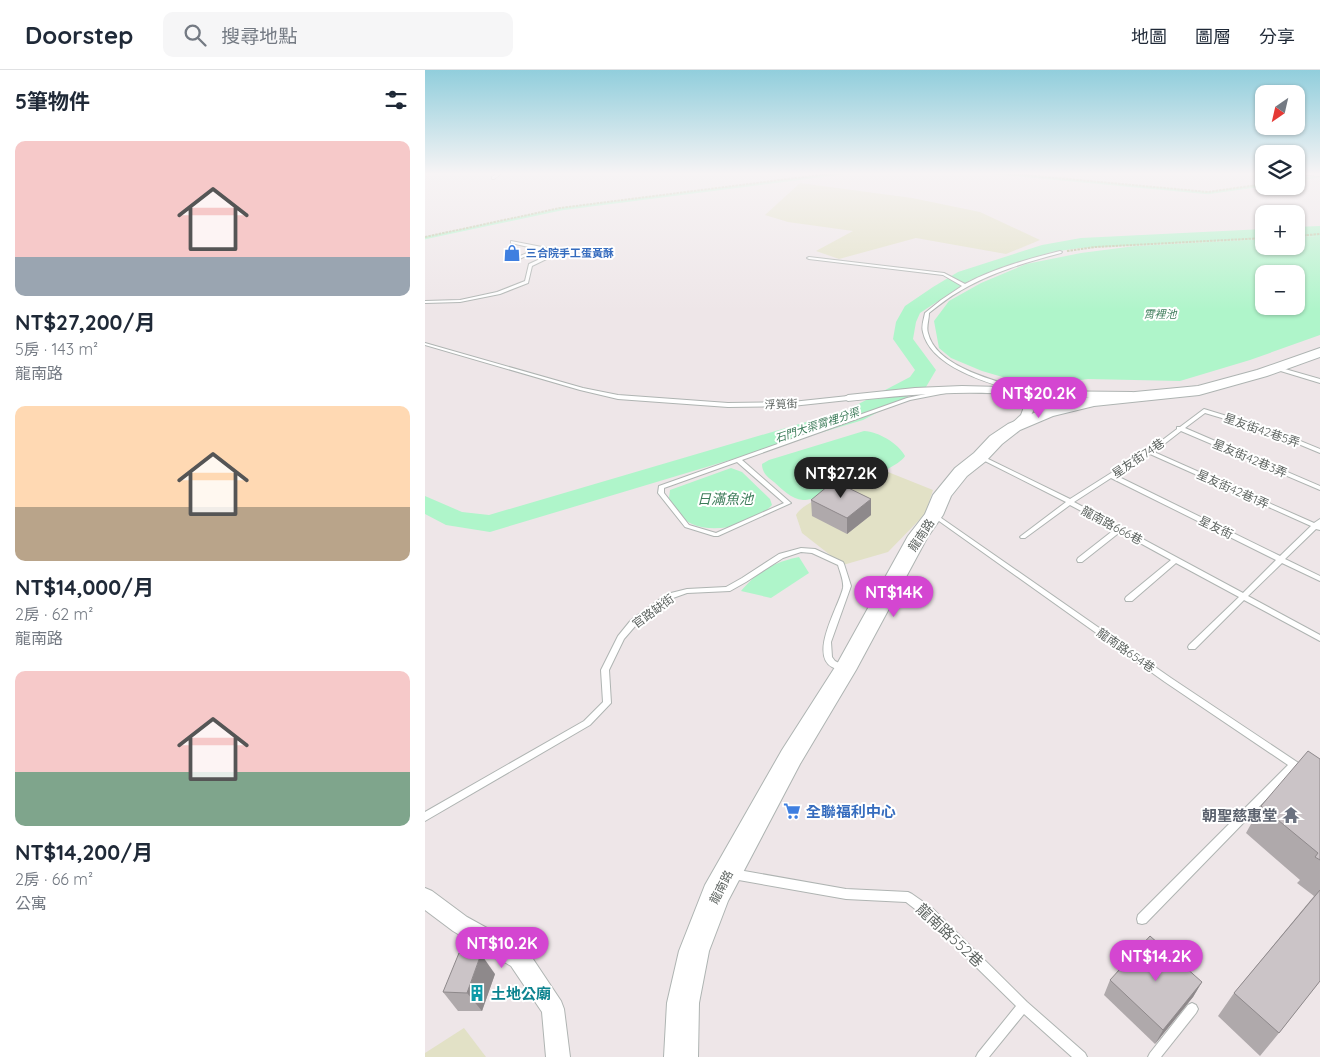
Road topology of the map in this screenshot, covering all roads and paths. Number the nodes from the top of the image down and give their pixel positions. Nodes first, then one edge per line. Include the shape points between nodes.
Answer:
1 (509, 219) edge
2 (1320, 234) edge
3 (1305, 235) edge
4 (425, 237) edge
5 (1255, 238) edge
6 (512, 242) dead end
7 (542, 248) junction
8 (1060, 252) joint
9 (809, 258) dead end
10 (516, 260) dead end
11 (964, 285) junction
12 (425, 302) edge
13 (425, 344) edge
14 (1320, 352) edge
15 (1277, 368) junction
16 (1320, 381) edge
17 (962, 389) junction
18 (1034, 394) junction
19 (1143, 395) junction
20 (848, 398) joint
21 (1204, 411) joint
22 (1014, 427) junction
23 (1179, 428) junction
24 (1320, 451) edge
25 (1150, 452) junction
26 (980, 457) junction
27 (738, 460) junction
28 (1112, 476) junction
29 (1320, 488) edge
30 (1070, 502) junction
31 (934, 515) junction
32 (1318, 525) edge
33 (1119, 529) junction
34 (1023, 537) dead end
35 (1080, 560) dead end
36 (1176, 560) junction
37 (1281, 560) junction
38 (1320, 579) edge
39 (1129, 598) dead end
40 (1242, 598) junction
41 (1320, 638) edge
42 (1192, 648) dead end
43 (845, 670) junction
44 (1293, 766) junction
45 (1313, 778) edge
46 (425, 817) edge
47 (728, 873) junction
48 (426, 900) edge
49 (1142, 919) dead end
50 (1023, 1006) junction
51 (1192, 1009) edge
52 (558, 1057) edge
53 (681, 1057) edge
54 (982, 1057) edge
55 (1081, 1057) edge
56 (1154, 1057) edge

1 - 4 path
2 - 3 path
5 - 8 path via 1095,247
6 - 7 lane
7 - 10 lane
7 - 12 lane via 559,252 530,265 527,282 498,293 460,301
8 - 11 lane via 999,269
9 - 11 lane via 944,274
11 - 18 lane via 927,313 925,333 934,352 961,370
13 - 20 lane, 浮筧街 via 618,397 728,405 792,404
14 - 15 main road, 龍南路
15 - 16 lane
15 - 19 main road, 龍南路 via 1199,390
17 - 18 street, 浮筧街
17 - 20 street, 浮筧街
17 - 27 lane via 909,398
18 - 19 street, 浮筧街
18 - 22 street via 1026,416
19 - 22 main road, 龍南路 via 1093,400 1047,413
21 - 23 lane, 星友街74巷
21 - 24 lane, 星友街42巷5弄 via 1274,432
22 - 26 main road, 龍南路
23 - 25 lane, 星友街74巷
23 - 29 lane, 星友街42巷3弄
25 - 28 lane, 星友街74巷
25 - 32 lane, 星友街42巷1弄
26 - 30 lane, 龍南路666巷
26 - 31 main road, 龍南路 via 961,472 942,494
27 - 27 lane via 661,487 661,493 687,526 716,535 788,503
28 - 30 lane, 星友街74巷
28 - 37 lane, 星友街
30 - 33 lane, 龍南路666巷
30 - 34 lane, 星友街74巷
31 - 43 main road, 龍南路 via 918,536
31 - 44 lane, 龍南路654巷
32 - 37 lane
33 - 35 lane
33 - 36 lane, 龍南路666巷
36 - 39 lane
36 - 40 lane, 龍南路666巷
37 - 38 lane, 星友街
37 - 40 lane
40 - 41 lane, 龍南路666巷
40 - 42 lane
43 - 46 lane, 官路缺街 via 828,657 827,642 847,586 841,564 813,551 801,550 781,556 727,589 687,590 670,596 634,622 621,638 605,670 607,703 587,723
43 - 47 main road, 龍南路 via 791,757
44 - 45 lane, 龍南路654巷
44 - 49 lane
47 - 50 lane, 龍南路552巷 via 846,894 908,897 928,912
47 - 53 main road, 龍南路 via 715,895 694,952 683,1003
48 - 52 street via 519,958 553,1009
50 - 54 lane
50 - 55 lane, 龍南路552巷
51 - 56 lane

